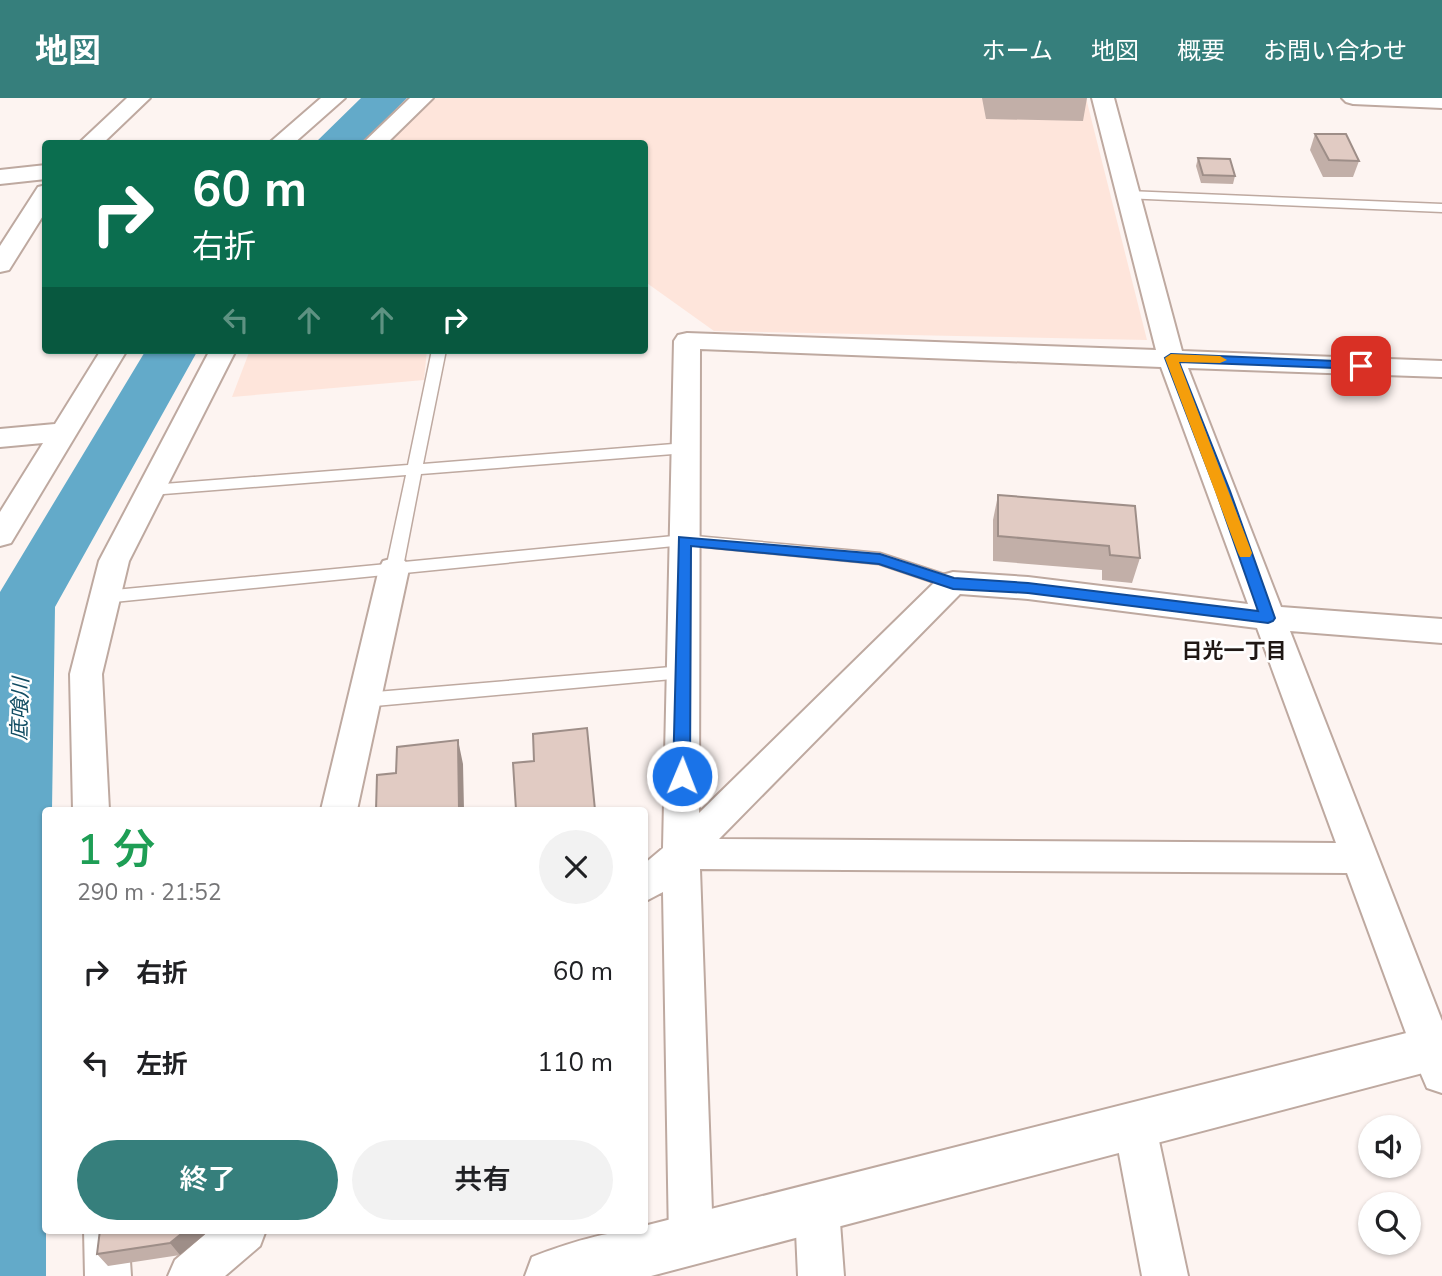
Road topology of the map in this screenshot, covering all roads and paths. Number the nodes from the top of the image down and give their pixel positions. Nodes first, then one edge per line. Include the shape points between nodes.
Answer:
1 (139, 98) edge
2 (331, 98) edge
3 (422, 98) edge
4 (1103, 98) edge
5 (1353, 98) edge
6 (1442, 102) edge
7 (93, 140) edge
8 (284, 140) edge
9 (377, 140) edge
10 (42, 172) edge
11 (0, 177) edge
12 (1128, 195) junction
13 (42, 198) edge
14 (1442, 208) edge
15 (0, 265) edge
16 (112, 354) edge
17 (221, 354) edge
18 (438, 354) edge
19 (1171, 358) junction
20 (1442, 369) edge
21 (64, 432) junction
22 (0, 438) edge
23 (685, 448) junction
24 (414, 470) junction
25 (151, 490) junction
26 (0, 536) edge
27 (684, 540) junction
28 (394, 569) junction
29 (953, 583) junction
30 (104, 597) junction
31 (1268, 618) junction
32 (1442, 631) edge
33 (683, 671) junction
34 (363, 701) junction
35 (91, 807) edge
36 (340, 807) edge
37 (681, 854) junction
38 (1360, 858) junction
39 (648, 883) edge
40 (1439, 1056) edge
41 (1135, 1127) junction
42 (817, 1209) junction
43 (106, 1234) edge
44 (239, 1234) edge
45 (691, 1240) junction
46 (108, 1276) edge
47 (191, 1276) edge
48 (551, 1276) edge
49 (821, 1276) edge
50 (1165, 1276) edge

1 - 7 street
2 - 8 street
3 - 9 street
4 - 12 street
5 - 6 street
10 - 11 street
12 - 14 lane
12 - 19 street
13 - 15 street
16 - 21 street
17 - 25 street
18 - 24 lane
19 - 20 street
19 - 23 street via 687,341
19 - 31 street
21 - 22 street
21 - 26 street
23 - 24 lane
23 - 27 street
24 - 25 lane
24 - 28 lane
25 - 30 street via 114,561
27 - 28 lane
27 - 29 lane via 880,559
27 - 33 street
28 - 30 lane
28 - 34 street
29 - 31 street
29 - 37 street
30 - 35 street via 86,674
31 - 32 street
31 - 38 street
33 - 34 lane
33 - 37 street
34 - 36 street
37 - 38 street
37 - 39 street
37 - 45 street
38 - 40 street
40 - 41 street
41 - 42 street
41 - 50 street
42 - 45 street
42 - 49 street
43 - 46 street
44 - 47 street
45 - 48 street

